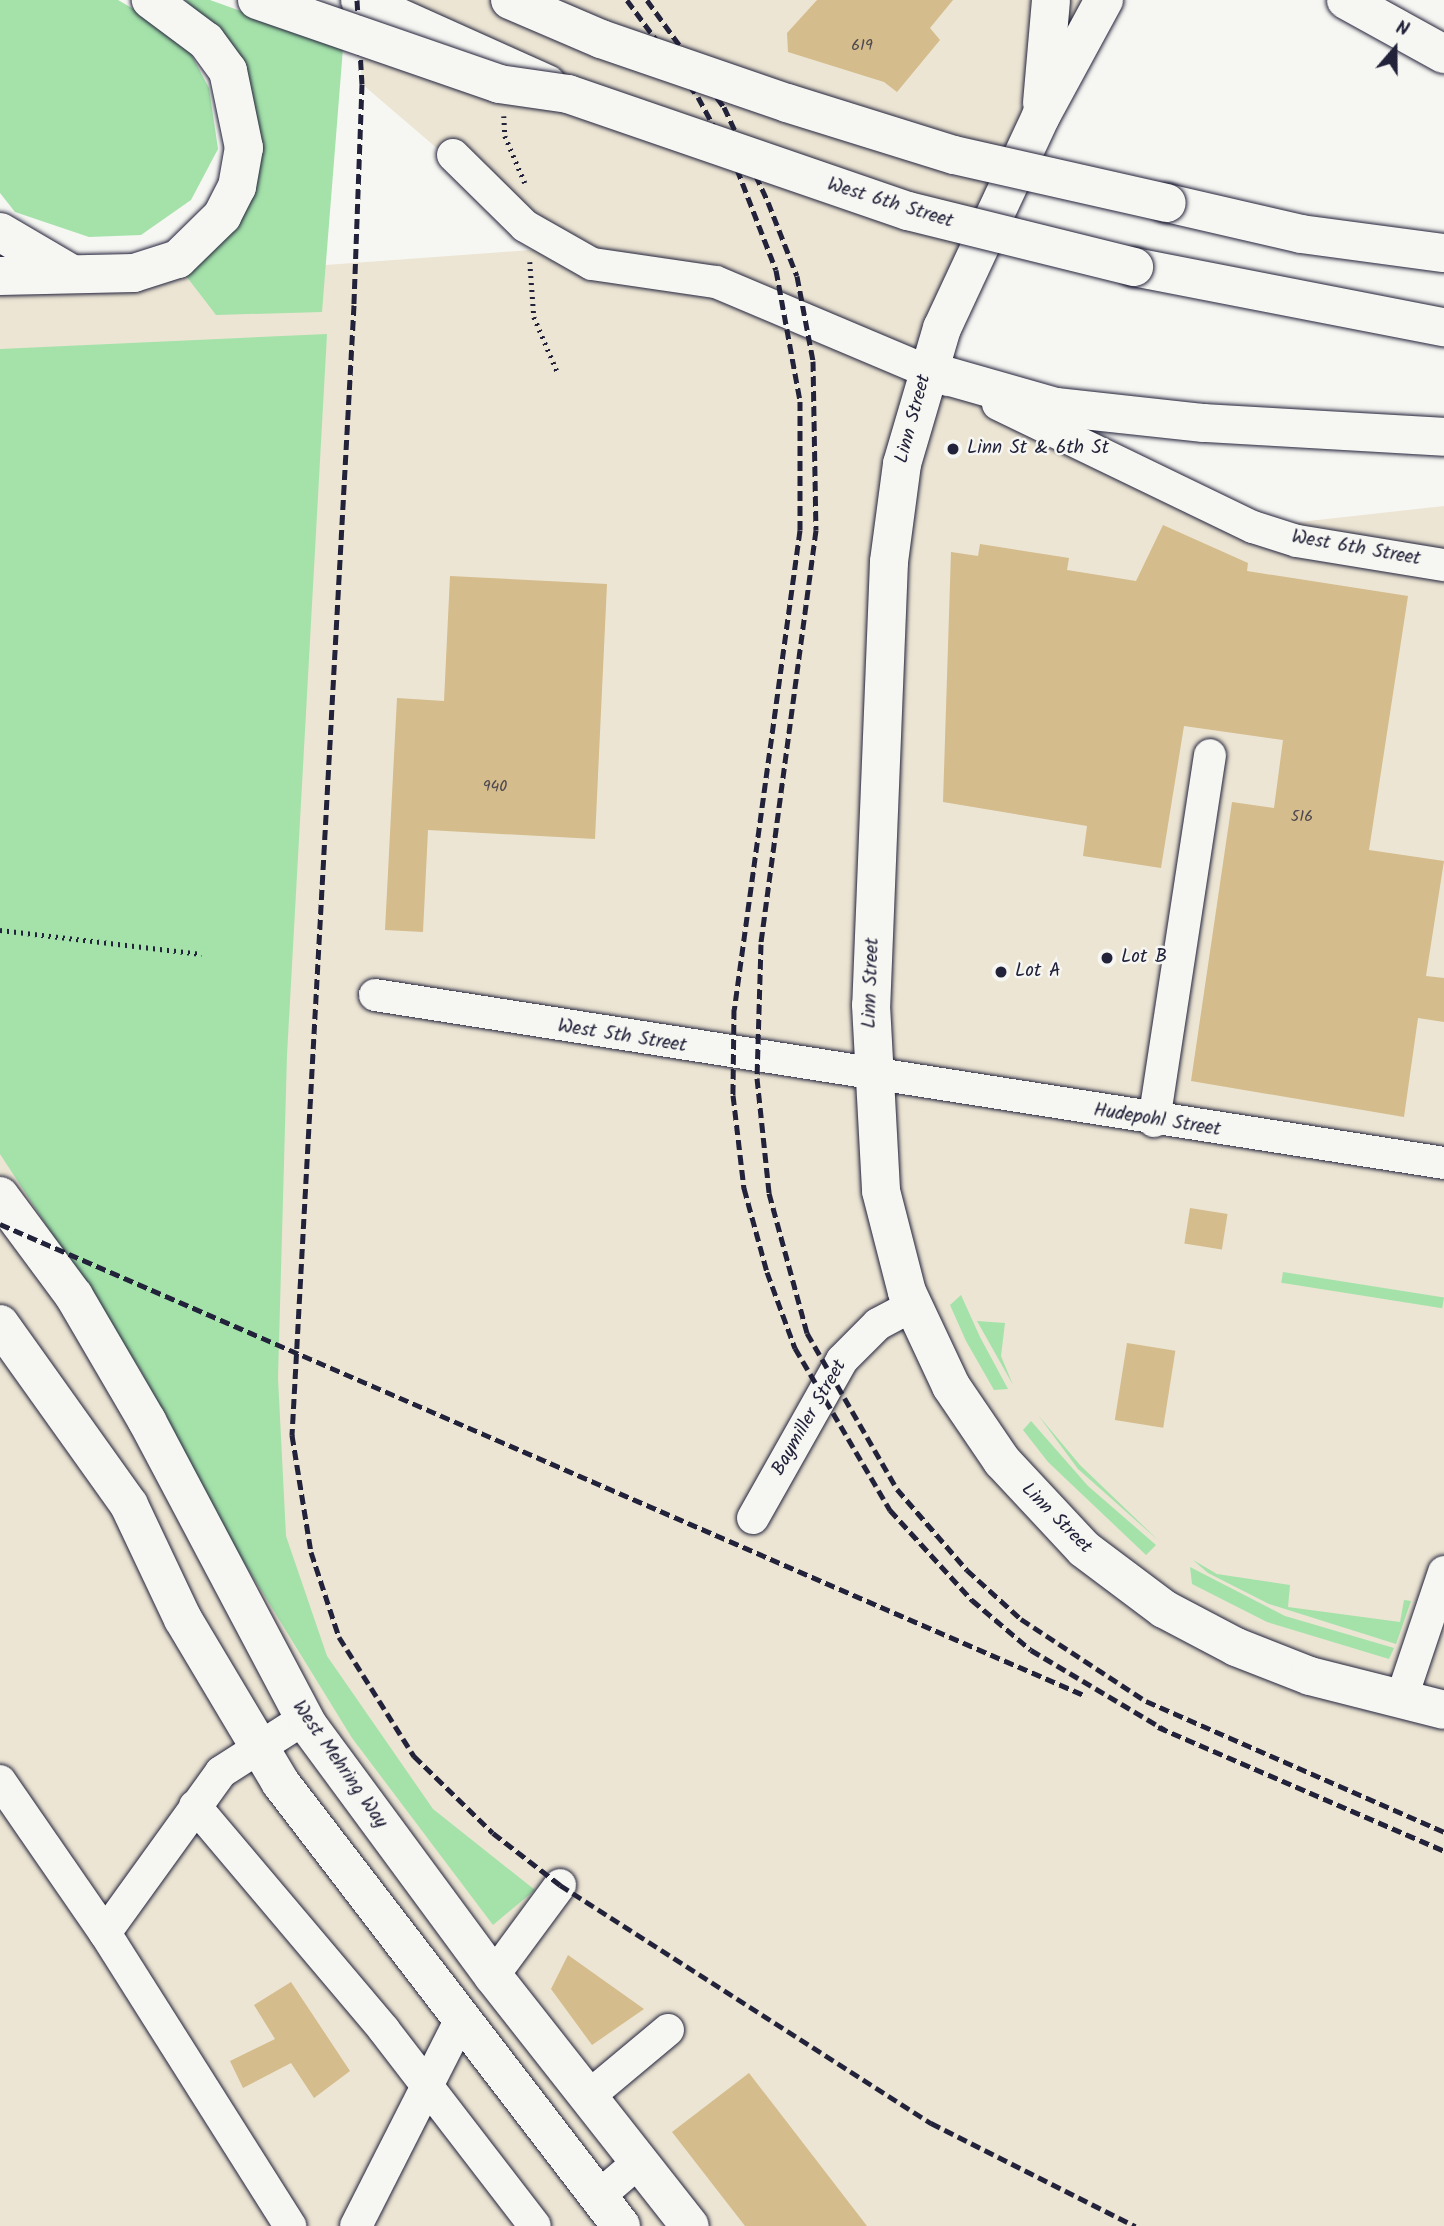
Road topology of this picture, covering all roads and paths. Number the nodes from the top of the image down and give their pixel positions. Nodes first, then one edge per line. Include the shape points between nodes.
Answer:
1 (151, 0) edge
2 (257, 0) edge
3 (360, 0) edge
4 (510, 0) edge
5 (1051, 0) edge
6 (1104, 0) edge
7 (1339, 0) edge
8 (1347, 0) edge
9 (1444, 54) edge
10 (568, 94) junction
11 (1041, 116) junction
12 (453, 155) dead end
13 (0, 232) edge
14 (1444, 253) edge
15 (0, 276) edge
16 (82, 278) junction
17 (1444, 327) edge
18 (926, 370) junction
19 (1444, 437) edge
20 (1444, 565) edge
21 (1210, 755) dead end
22 (0, 930) edge
23 (202, 954) dead end
24 (374, 995) dead end
25 (871, 1076) junction
26 (1154, 1121) junction
27 (1444, 1163) edge
28 (0, 1196) edge
29 (912, 1306) junction
30 (0, 1324) edge
31 (753, 1518) dead end
32 (1444, 1572) edge
33 (1401, 1700) junction
34 (1444, 1710) edge
35 (304, 1719) junction
36 (261, 1751) junction
37 (0, 1781) edge
38 (195, 1806) junction
39 (560, 1885) dead end
40 (105, 1933) junction
41 (493, 1976) junction
42 (462, 2017) junction
43 (668, 2030) dead end
44 (424, 2088) junction
45 (589, 2096) junction
46 (640, 2161) junction
47 (598, 2196) junction
48 (290, 2226) edge
49 (356, 2226) edge
50 (535, 2226) edge
51 (621, 2226) edge
52 (691, 2226) edge

1 - 16 main road via 206,41 228,71 244,148 237,187 202,239 178,259 134,273
2 - 10 main road, bridge via 499,84
3 - 10 main road, West 6th Street, bridge
4 - 14 main road, bridge via 787,103 993,165 1301,234
5 - 11 main road
6 - 11 main road, Linn Street
7 - 8 main road
8 - 9 main road
10 - 17 main road, West 6th Street, bridge via 908,211 1134,267
11 - 18 main road, Linn Street
12 - 18 street, West 6th Street via 525,226 592,264 716,282
13 - 16 main road via 30,255
15 - 16 main road
18 - 19 main road via 1056,407 1204,423
18 - 20 street, West 6th Street via 1253,527 1297,541
18 - 25 main road, Linn Street via 902,464 889,562
21 - 26 street
22 - 23 path
24 - 25 street, West 5th Street
25 - 26 street, Hudepohl Street
25 - 29 main road, Linn Street via 881,1191
26 - 27 street, Hudepohl Street
28 - 35 main road, West Mehring Way via 74,1296 147,1421
29 - 31 street, Baymiller Street via 878,1324 842,1360
29 - 33 main road, Linn Street via 950,1386 1002,1461 1111,1571 1187,1622 1261,1659
30 - 36 main road via 129,1505 183,1619
32 - 33 street
33 - 34 main road, Linn Street
35 - 36 street
35 - 41 main road, West Mehring Way
36 - 38 street via 222,1772
36 - 42 main road
37 - 40 street
38 - 40 street
38 - 44 street
39 - 41 street
40 - 48 street
41 - 45 main road, West Mehring Way
42 - 44 street
42 - 47 main road
43 - 45 street
44 - 49 street
44 - 50 street
45 - 46 main road, West Mehring Way
46 - 47 street
46 - 52 main road, West Mehring Way
47 - 51 main road

